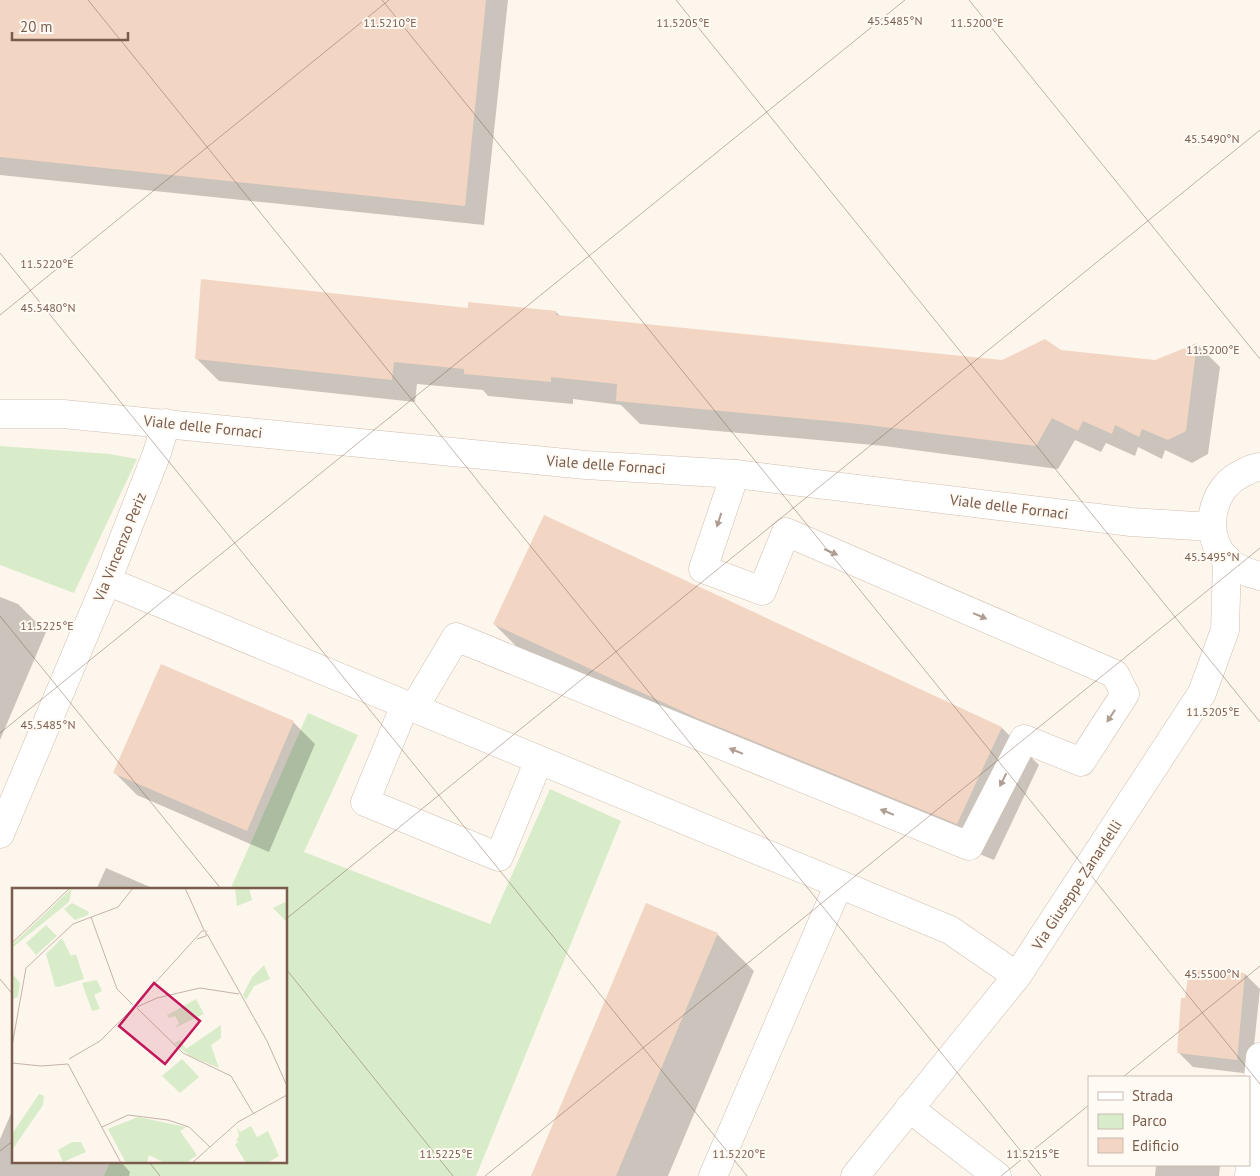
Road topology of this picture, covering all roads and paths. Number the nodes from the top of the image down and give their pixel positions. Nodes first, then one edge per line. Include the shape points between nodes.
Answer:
1 (0, 414) edge
2 (166, 423) junction
3 (1260, 467) edge
4 (735, 474) junction
5 (1212, 527) junction
6 (1227, 559) junction
7 (1260, 576) edge
8 (107, 581) junction
9 (410, 706) junction
10 (539, 760) junction
11 (0, 834) edge
12 (839, 884) junction
13 (1017, 976) junction
14 (1260, 1057) edge
15 (909, 1108) junction
16 (1253, 1166) edge
17 (713, 1176) edge
18 (855, 1176) edge
19 (997, 1176) edge

1 - 2 street, Viale delle Fornaci via 63,414
2 - 4 street, Viale delle Fornaci via 586,465
2 - 8 street, Via Vincenzo Periz
3 - 5 street via 1231,480 1216,501
4 - 5 street, Viale delle Fornaci via 1131,522
4 -> 9 street via 703,569 762,591 786,532 1115,674 1125,694 1081,762 1024,739 969,846 456,637
5 - 6 street via 1217,544
6 - 7 street via 1243,572
6 - 13 street, Via Giuseppe Zanardelli via 1226,630 1202,694
8 - 9 street
8 - 11 street, Via Vincenzo Periz
9 - 10 street
9 - 10 street via 365,802 499,857
10 - 12 street
12 - 13 street via 950,930
12 - 17 street
13 - 15 street, Via Giuseppe Zanardelli
14 - 16 street
15 - 18 street, Via Giuseppe Zanardelli
15 - 19 street

